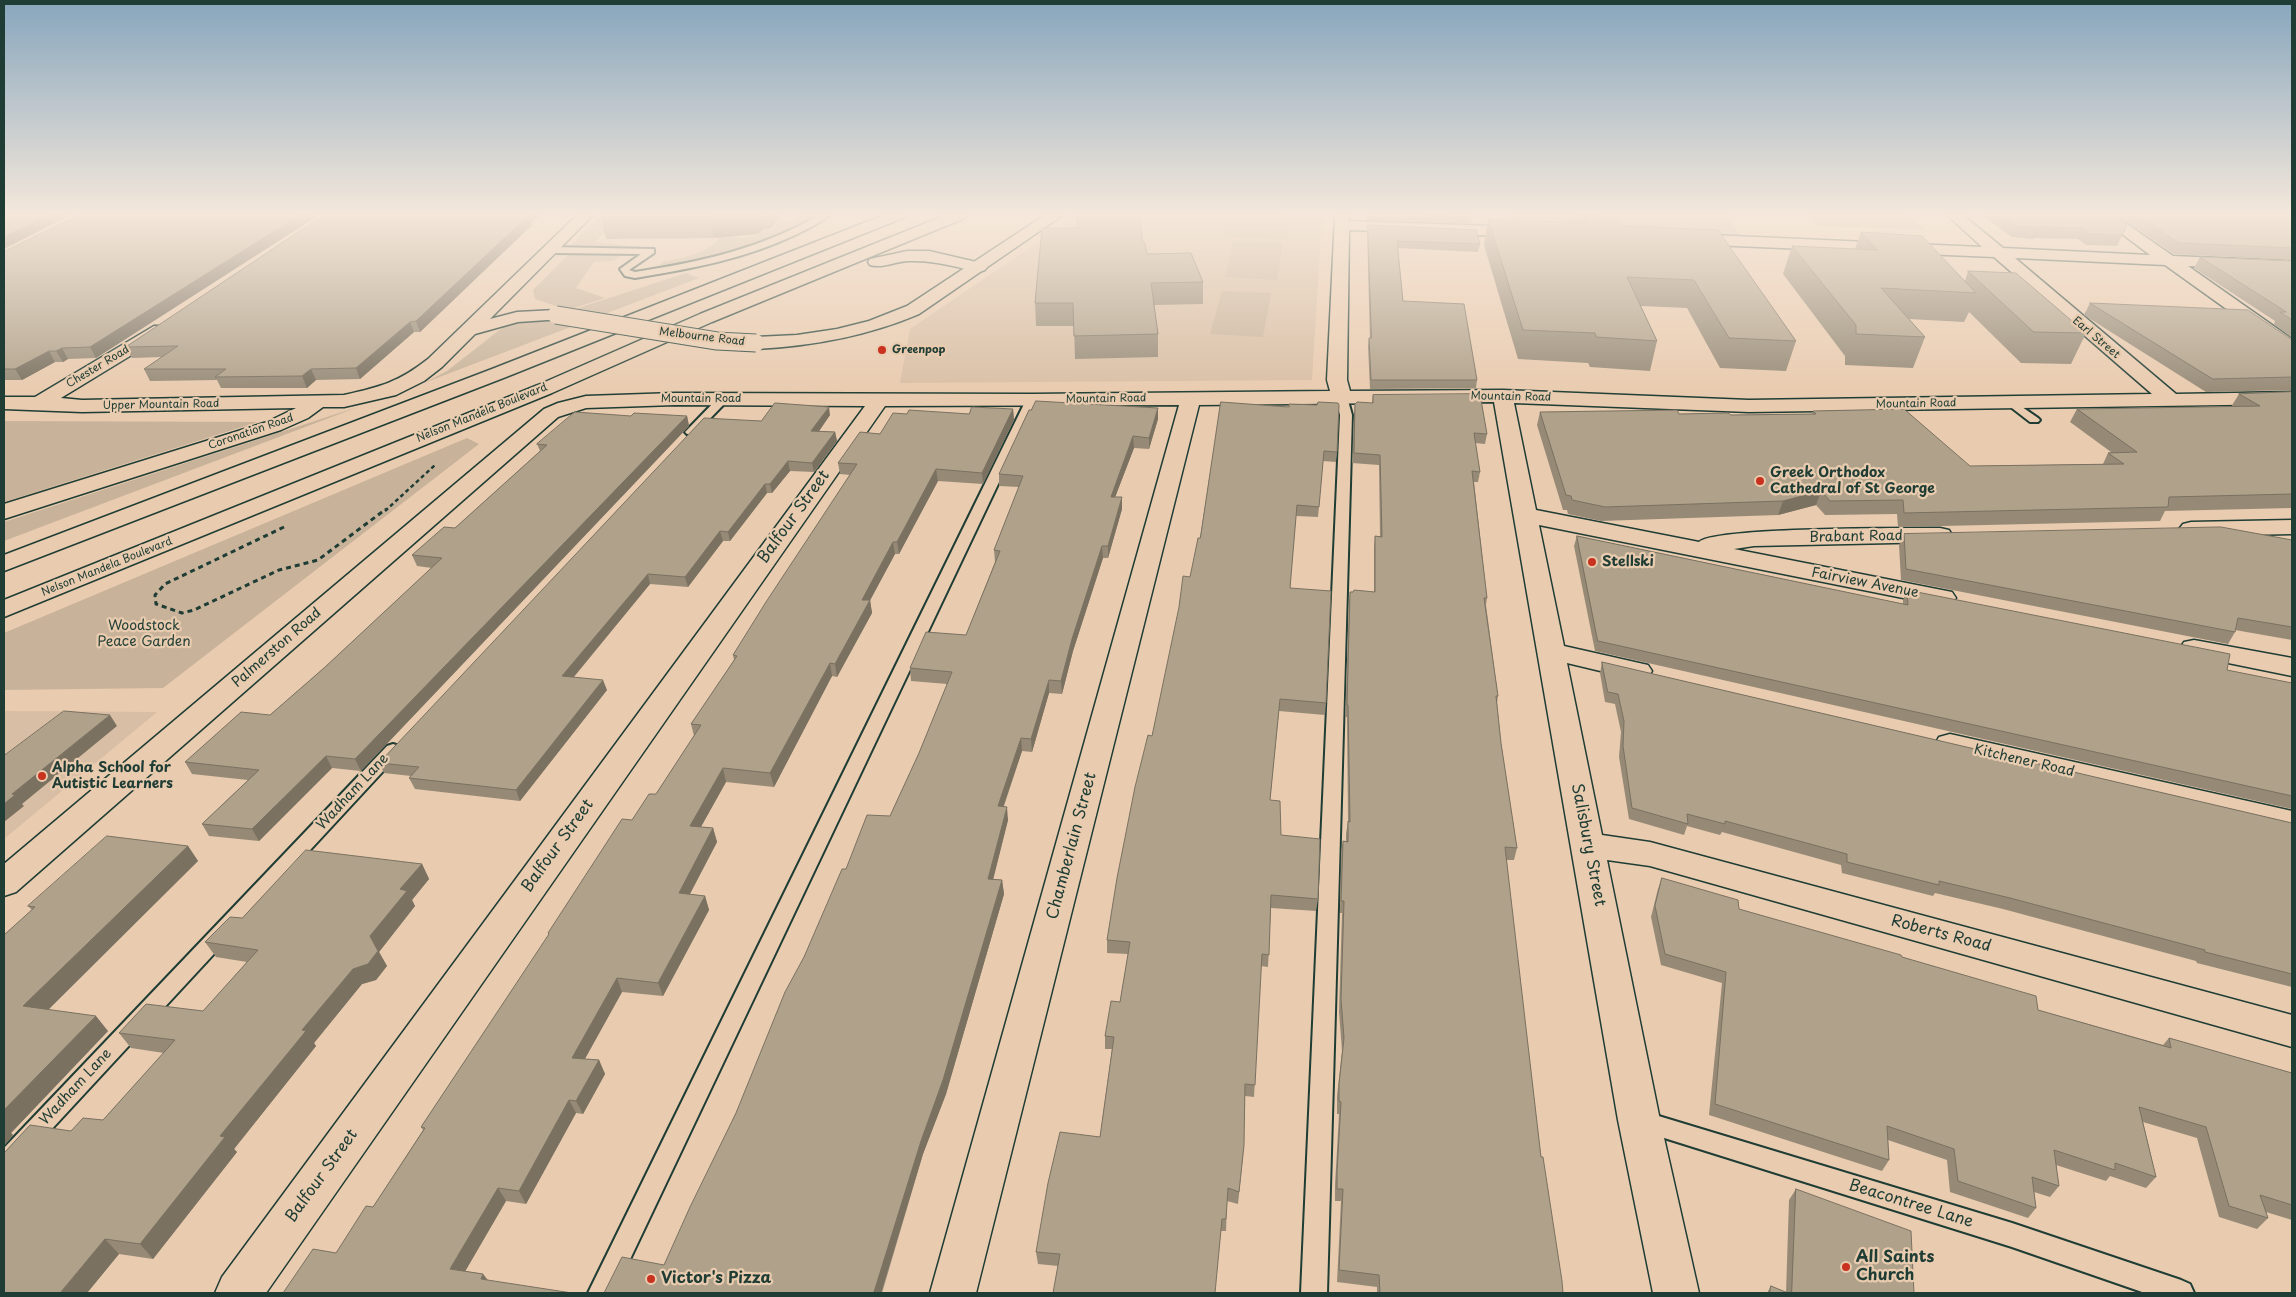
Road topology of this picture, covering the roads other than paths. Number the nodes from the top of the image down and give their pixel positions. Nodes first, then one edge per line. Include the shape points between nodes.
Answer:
1 (526, 276) edge
2 (745, 276) edge
3 (815, 276) edge
4 (842, 276) edge
5 (966, 276) edge
6 (1340, 276) edge
7 (2024, 276) edge
8 (2190, 276) edge
9 (511, 291) junction
10 (556, 315) junction
11 (706, 318) junction
12 (171, 322) edge
13 (468, 331) junction
14 (2292, 347) edge
15 (1503, 396) junction
16 (1341, 397) junction
17 (1191, 398) junction
18 (2292, 398) edge
19 (723, 399) junction
20 (879, 400) junction
21 (1032, 400) junction
22 (2170, 400) junction
23 (2012, 402) junction
24 (4, 403) edge
25 (39, 403) junction
26 (318, 403) junction
27 (551, 413) joint
28 (2034, 420) dead end
29 (682, 443) edge
30 (4, 512) edge
31 (1526, 515) junction
32 (2292, 527) edge
33 (2256, 528) junction
34 (2167, 530) edge
35 (1960, 534) edge
36 (2292, 536) edge
37 (1690, 548) junction
38 (4, 563) edge
39 (1962, 602) edge
40 (4, 609) edge
41 (2176, 644) edge
42 (1551, 651) junction
43 (2292, 667) edge
44 (1667, 678) edge
45 (1927, 738) edge
46 (401, 741) edge
47 (2292, 823) edge
48 (1588, 845) junction
49 (5, 881) edge
50 (2292, 1031) edge
51 (1639, 1120) junction
52 (4, 1164) edge
53 (238, 1293) edge
54 (600, 1293) edge
55 (953, 1293) edge
56 (1314, 1293) edge
57 (1676, 1293) edge
58 (2181, 1293) edge

1 - 9 main road, Coronation Road
2 - 38 main road
3 - 11 main road, Nelson Mandela Boulevard
4 - 11 main road via 790,297
5 - 10 main road, Melbourne Road, bridge via 913,310 880,324 846,334 806,340 756,343 716,340
6 - 16 main road via 1337,380
7 - 22 main road, Earl Street
8 - 14 main road
9 - 10 main road, Melbourne Road via 515,299 525,306
9 - 13 main road, Coronation Road
10 - 13 main road, Melbourne Road via 516,317
11 - 40 main road, Nelson Mandela Boulevard via 545,389
12 - 25 main road, Chester Road
13 - 26 main road, Coronation Road via 435,363 402,385 360,398
15 - 16 main road, Mountain Road
15 - 23 main road, Mountain Road via 1900,410
15 - 31 main road, Salisbury Street
16 - 17 main road, Mountain Road
16 - 56 lane via 1346,415
17 - 21 main road, Mountain Road
17 - 55 main road, Chamberlain Street
18 - 22 main road, Mountain Road
19 - 20 main road, Mountain Road
19 - 27 main road, Mountain Road via 586,402
19 - 29 lane
20 - 21 main road, Mountain Road
20 - 53 main road, Balfour Street
21 - 54 lane
22 - 23 main road, Mountain Road
23 - 28 lane
24 - 25 main road, Upper Mountain Road
25 - 26 main road, Upper Mountain Road via 82,406
26 - 30 main road, Coronation Road via 274,426
27 - 49 main road, Palmerston Road
31 - 37 main road, Fairview Avenue
31 - 42 main road, Salisbury Street
32 - 33 main road
33 - 34 main road
33 - 36 main road
35 - 37 main road, Brabant Road via 1754,539
37 - 39 main road, Fairview Avenue
41 - 43 main road
42 - 44 main road
42 - 48 main road, Salisbury Street
45 - 47 main road, Kitchener Road
46 - 52 lane, Wadham Lane
48 - 50 main road, Roberts Road via 1650,854
48 - 51 main road, Salisbury Street
51 - 57 main road, Salisbury Street
51 - 58 lane, Beacontree Lane via 2012,1235

